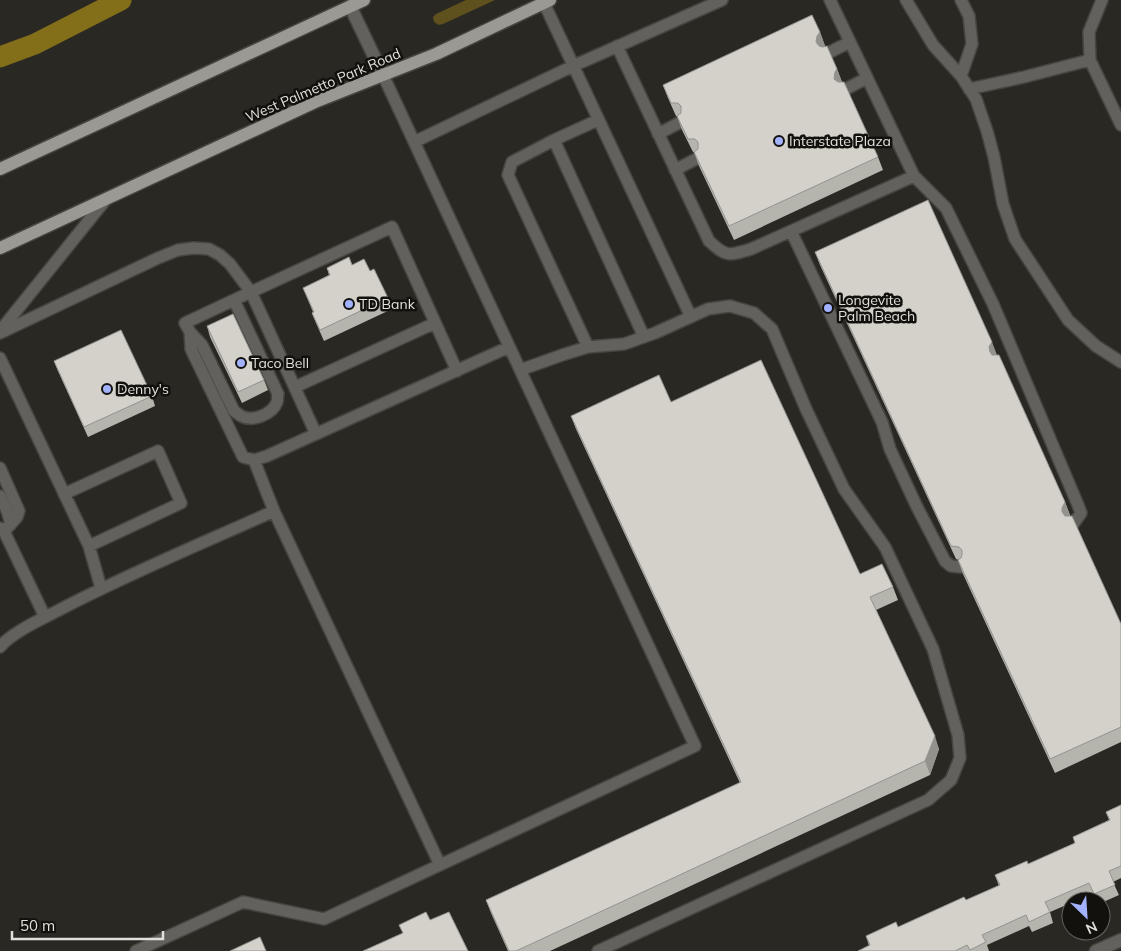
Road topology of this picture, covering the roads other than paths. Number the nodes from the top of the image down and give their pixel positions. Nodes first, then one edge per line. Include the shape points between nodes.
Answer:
1 (364, 0) edge
2 (722, 0) edge
3 (830, 0) edge
4 (906, 0) edge
5 (961, 0) edge
6 (1102, 0) edge
7 (547, 2) edge
8 (350, 6) junction
9 (850, 42) junction
10 (617, 46) junction
11 (828, 53) edge
12 (1090, 60) junction
13 (573, 66) junction
14 (383, 75) junction
15 (962, 76) junction
16 (867, 78) junction
17 (846, 89) edge
18 (969, 89) junction
19 (598, 120) junction
20 (679, 123) edge
21 (1121, 125) edge
22 (658, 134) junction
23 (554, 140) junction
24 (414, 142) junction
25 (696, 159) edge
26 (0, 169) edge
27 (675, 170) junction
28 (914, 176) junction
29 (107, 198) junction
30 (791, 231) junction
31 (0, 248) edge
32 (251, 292) junction
33 (234, 300) junction
34 (691, 317) junction
35 (435, 323) junction
36 (188, 328) junction
37 (0, 332) edge
38 (644, 337) junction
39 (509, 347) junction
40 (588, 347) junction
41 (0, 358) edge
42 (1121, 362) edge
43 (520, 370) junction
44 (457, 371) junction
45 (294, 387) junction
46 (316, 434) junction
47 (254, 460) junction
48 (0, 468) edge
49 (64, 494) junction
50 (0, 496) edge
51 (274, 511) junction
52 (1074, 523) edge
53 (5, 528) edge
54 (89, 546) junction
55 (960, 567) edge
56 (101, 588) junction
57 (45, 617) junction
58 (0, 647) edge
59 (440, 865) junction
60 (1121, 940) edge
61 (136, 951) edge
62 (598, 951) edge
63 (1096, 951) edge

1 - 8 main road
2 - 10 lane
3 - 9 lane
4 - 15 lane via 933,45
5 - 15 lane via 969,16 972,44
6 - 12 lane via 1089,32
7 - 13 lane
7 - 14 main road, West Palmetto Park Road
8 - 14 street
8 - 26 main road
9 - 11 lane
9 - 16 lane
10 - 13 lane
10 - 22 lane
12 - 18 lane
12 - 21 lane
13 - 19 lane
13 - 24 lane
14 - 24 lane
14 - 29 main road, West Palmetto Park Road via 315,102
15 - 18 lane
16 - 17 lane
16 - 28 lane
18 - 42 lane via 987,131 1003,204 1015,239 1068,320 1096,346
19 - 23 lane
19 - 34 lane
20 - 22 lane
22 - 27 lane
23 - 38 lane
23 - 40 lane via 512,162 508,175
24 - 39 lane
25 - 27 lane
27 - 30 lane via 709,241 720,251 733,255
28 - 30 lane
28 - 52 lane via 946,208 993,304 1011,358 1030,391 1081,513
29 - 31 main road, West Palmetto Park Road
29 - 37 lane, West Palmetto Park Road
30 - 55 lane via 884,417 890,449 917,507 945,561
32 - 33 lane
32 - 35 lane via 392,227
32 - 37 lane via 220,255 194,248 178,250
32 - 45 lane
33 - 36 lane
33 - 36 lane via 278,394 277,403 271,411 257,418 248,418 234,410 202,345
34 - 38 lane
34 - 62 lane via 708,309 730,306 754,313 772,329 844,488 885,547 933,649 958,735 960,758 951,780 928,800
35 - 44 lane
35 - 45 lane
36 - 47 lane via 191,349 243,456
38 - 40 lane via 624,344
39 - 43 lane
39 - 44 lane
40 - 43 lane
41 - 49 lane
43 - 59 lane via 695,746
44 - 46 lane
45 - 46 lane
46 - 47 lane
47 - 51 lane
48 - 53 lane via 19,511
49 - 54 lane
49 - 54 lane via 158,450 181,503
50 - 53 lane via 7,511
51 - 56 lane
51 - 59 lane
53 - 57 lane
54 - 56 lane
56 - 57 lane
57 - 58 lane
59 - 61 lane via 324,919 243,902
60 - 63 street

